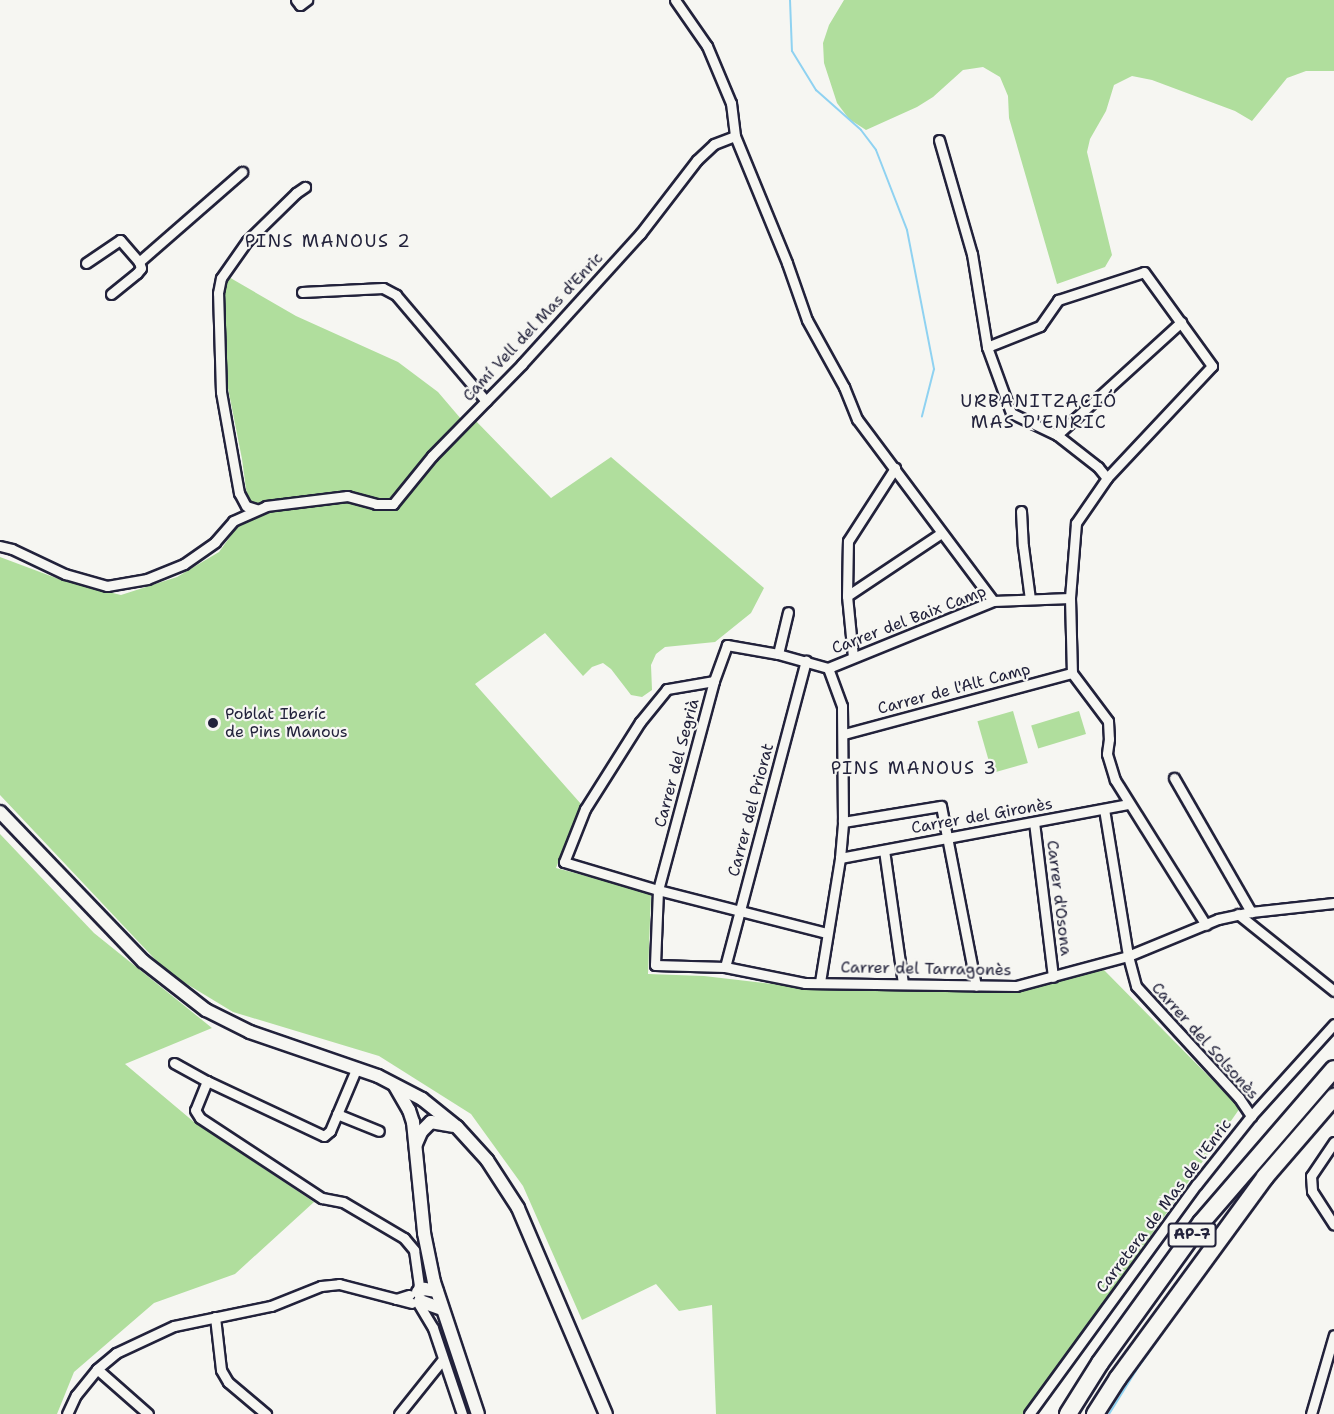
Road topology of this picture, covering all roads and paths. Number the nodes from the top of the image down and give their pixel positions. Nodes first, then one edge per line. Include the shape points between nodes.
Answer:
1 (675, 0) edge
2 (735, 136) junction
3 (939, 140) dead end
4 (242, 172) dead end
5 (305, 187) dead end
6 (139, 262) junction
7 (86, 263) dead end
8 (302, 292) dead end
9 (111, 294) dead end
10 (1181, 322) junction
11 (987, 347) junction
12 (486, 401) junction
13 (1057, 435) junction
14 (895, 468) junction
15 (1107, 478) junction
16 (255, 509) junction
17 (1022, 511) dead end
18 (941, 533) junction
19 (0, 546) edge
20 (847, 596) junction
21 (1070, 598) junction
22 (1030, 599) junction
23 (993, 601) junction
24 (788, 612) dead end
25 (727, 645) joint
26 (778, 654) junction
27 (853, 657) junction
28 (806, 661) junction
29 (828, 668) junction
30 (1072, 673) junction
31 (714, 681) junction
32 (844, 734) junction
33 (1174, 778) dead end
34 (1129, 804) junction
35 (1104, 809) junction
36 (0, 812) edge
37 (843, 822) junction
38 (1034, 822) junction
39 (948, 838) junction
40 (884, 850) junction
41 (840, 858) junction
42 (658, 890) junction
43 (1334, 903) edge
44 (741, 909) junction
45 (1251, 912) junction
46 (1238, 914) junction
47 (1206, 925) junction
48 (827, 933) junction
49 (1128, 956) junction
50 (725, 968) junction
51 (1053, 977) junction
52 (820, 982) junction
53 (903, 984) junction
54 (976, 986) junction
55 (1334, 991) edge
56 (1334, 1024) edge
57 (174, 1063) dead end
58 (357, 1067) junction
59 (1334, 1069) edge
60 (207, 1081) junction
61 (392, 1083) junction
62 (1334, 1097) edge
63 (430, 1105) junction
64 (337, 1114) junction
65 (1251, 1116) junction
66 (412, 1120) junction
67 (428, 1124) junction
68 (457, 1127) junction
69 (379, 1131) dead end
70 (1334, 1142) edge
71 (417, 1144) junction
72 (1334, 1225) edge
73 (421, 1298) junction
74 (215, 1317) junction
75 (1334, 1335) edge
76 (443, 1359) junction
77 (97, 1369) junction
78 (67, 1414) edge
79 (148, 1414) edge
80 (266, 1414) edge
81 (399, 1414) edge
82 (462, 1414) edge
83 (478, 1414) edge
84 (606, 1414) edge
85 (1029, 1414) edge
86 (1068, 1414) edge
87 (1095, 1414) edge
88 (1311, 1414) edge

1 - 2 street via 707,46 731,103
2 - 12 street, Camí Vell del Mas d'Enric via 714,144 697,160 640,234
2 - 14 street via 807,320 857,418
3 - 11 street via 972,254
4 - 6 street
5 - 16 street via 248,241 221,278 218,292 221,392 239,493 246,506
6 - 7 street via 120,240
6 - 9 street via 141,268 137,273
8 - 12 street via 383,288 396,295
10 - 11 street via 1144,272 1058,300 1040,326
10 - 13 street
10 - 15 street via 1212,366
11 - 13 street via 1011,413
12 - 16 street, Camí Vell del Mas d'Enric via 432,456 393,504 347,496
13 - 15 street
14 - 18 street
14 - 20 street via 848,541
15 - 21 street via 1076,523
16 - 19 street, Camí Vell del Mas d'Enric via 233,521 214,542 184,564 147,579 107,586 65,574
17 - 22 street
18 - 20 street
18 - 23 street
20 - 27 street
21 - 22 street, Carrer del Baix Camp
21 - 30 street
22 - 23 street, Carrer del Baix Camp
23 - 27 street, Carrer del Baix Camp
24 - 26 street
25 - 26 street, Carrer del Baix Camp
25 - 31 street, Carrer del Segrià
26 - 28 street, Carrer del Baix Camp
27 - 29 street, Carrer del Baix Camp
28 - 29 street, Carrer del Baix Camp
28 - 44 street, Carrer del Priorat
29 - 32 street via 842,706
30 - 32 street, Carrer de l'Alt Camp
30 - 34 street via 1108,721 1107,754 1115,780
31 - 42 street, Carrer del Segrià
31 - 42 street via 667,689 640,722 585,809 564,862
32 - 37 street
33 - 45 street
34 - 35 street, Carrer del Gironès
34 - 47 street
35 - 38 street, Carrer del Gironès
35 - 49 street, Carrer del Solsonès
36 - 58 main road via 143,961 206,1010 250,1032
37 - 39 street via 941,806
37 - 41 street
38 - 39 street, Carrer del Gironès
38 - 51 street, Carrer d'Osona
39 - 40 street, Carrer del Gironès
39 - 54 street
40 - 41 street, Carrer del Gironès
40 - 53 street
41 - 48 street
42 - 44 street
42 - 50 street, Carrer del Tarragonès via 655,965
43 - 45 street, Carrer del Tarragonès
44 - 48 street
44 - 50 street, Carrer del Priorat
45 - 46 street, Carrer del Tarragonès
46 - 47 street, Carrer del Tarragonès
46 - 55 street
47 - 49 street, Carrer del Tarragonès
48 - 52 street
49 - 51 street, Carrer del Tarragonès
49 - 65 street, Carrer del Solsonès via 1136,986
50 - 52 street, Carrer del Tarragonès via 770,978
51 - 54 street, Carrer del Tarragonès via 1016,986
52 - 53 street, Carrer del Tarragonès
53 - 54 street, Carrer del Tarragonès
56 - 65 street, Carretera de Mas de l'Enric
57 - 60 street
58 - 61 main road
58 - 64 street
59 - 86 highway, AP-7 via 1201,1223
60 - 64 street via 324,1136
60 - 73 street via 195,1110 200,1118 322,1198 343,1202 404,1238 414,1250
61 - 63 main road
61 - 66 main road
62 - 87 highway, AP-7 via 1265,1177
63 - 66 main road via 416,1108
63 - 67 main road via 432,1116
63 - 68 main road
64 - 69 street
65 - 85 street, Carretera de Mas de l'Enric
66 - 67 main road via 416,1126
66 - 71 main road
67 - 68 main road via 442,1122
67 - 71 main road
68 - 84 main road via 488,1160 518,1208
70 - 72 street via 1311,1176 1312,1191
71 - 73 main road via 430,1267
73 - 74 street via 396,1299 339,1284 321,1286 271,1306
73 - 76 street
73 - 83 main road via 442,1309
74 - 77 street via 174,1326 116,1353
74 - 80 street via 221,1370 228,1382
75 - 88 street
76 - 81 street
76 - 82 street
77 - 78 street via 76,1395
77 - 79 street

